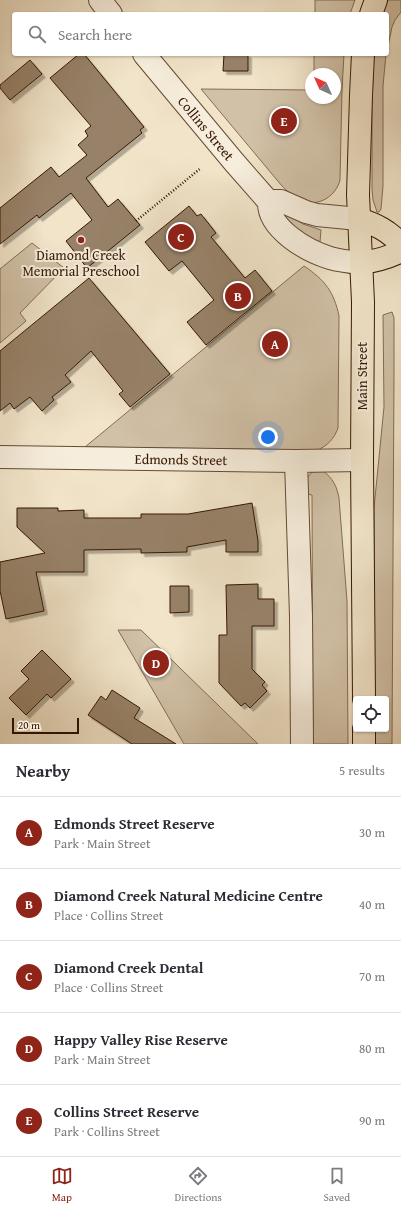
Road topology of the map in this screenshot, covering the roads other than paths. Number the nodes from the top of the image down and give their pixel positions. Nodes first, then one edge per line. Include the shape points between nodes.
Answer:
1 (100, 0) edge
2 (376, 0) edge
3 (109, 12) edge
4 (372, 12) edge
5 (146, 56) edge
6 (363, 56) edge
7 (270, 202) junction
8 (359, 219) junction
9 (401, 244) edge
10 (401, 251) edge
11 (361, 263) junction
12 (0, 457) edge
13 (296, 460) junction
14 (362, 460) junction
15 (364, 696) edge
16 (364, 732) edge
17 (302, 744) edge
18 (364, 744) edge

1 - 3 street
2 - 4 main road
5 - 7 street, Collins Street
6 - 8 main road, Main Street
7 - 8 street via 281,201 317,215
7 - 11 street, Collins Street via 269,209 276,223 304,246 329,258
8 - 9 main road via 385,229
8 - 11 main road, Main Street
10 - 11 main road, Collins Street via 377,261
11 - 14 main road, Main Street
12 - 13 street, Edmonds Street
13 - 14 street, Edmonds Street
13 - 17 street
14 - 15 main road, Main Street
16 - 18 main road

